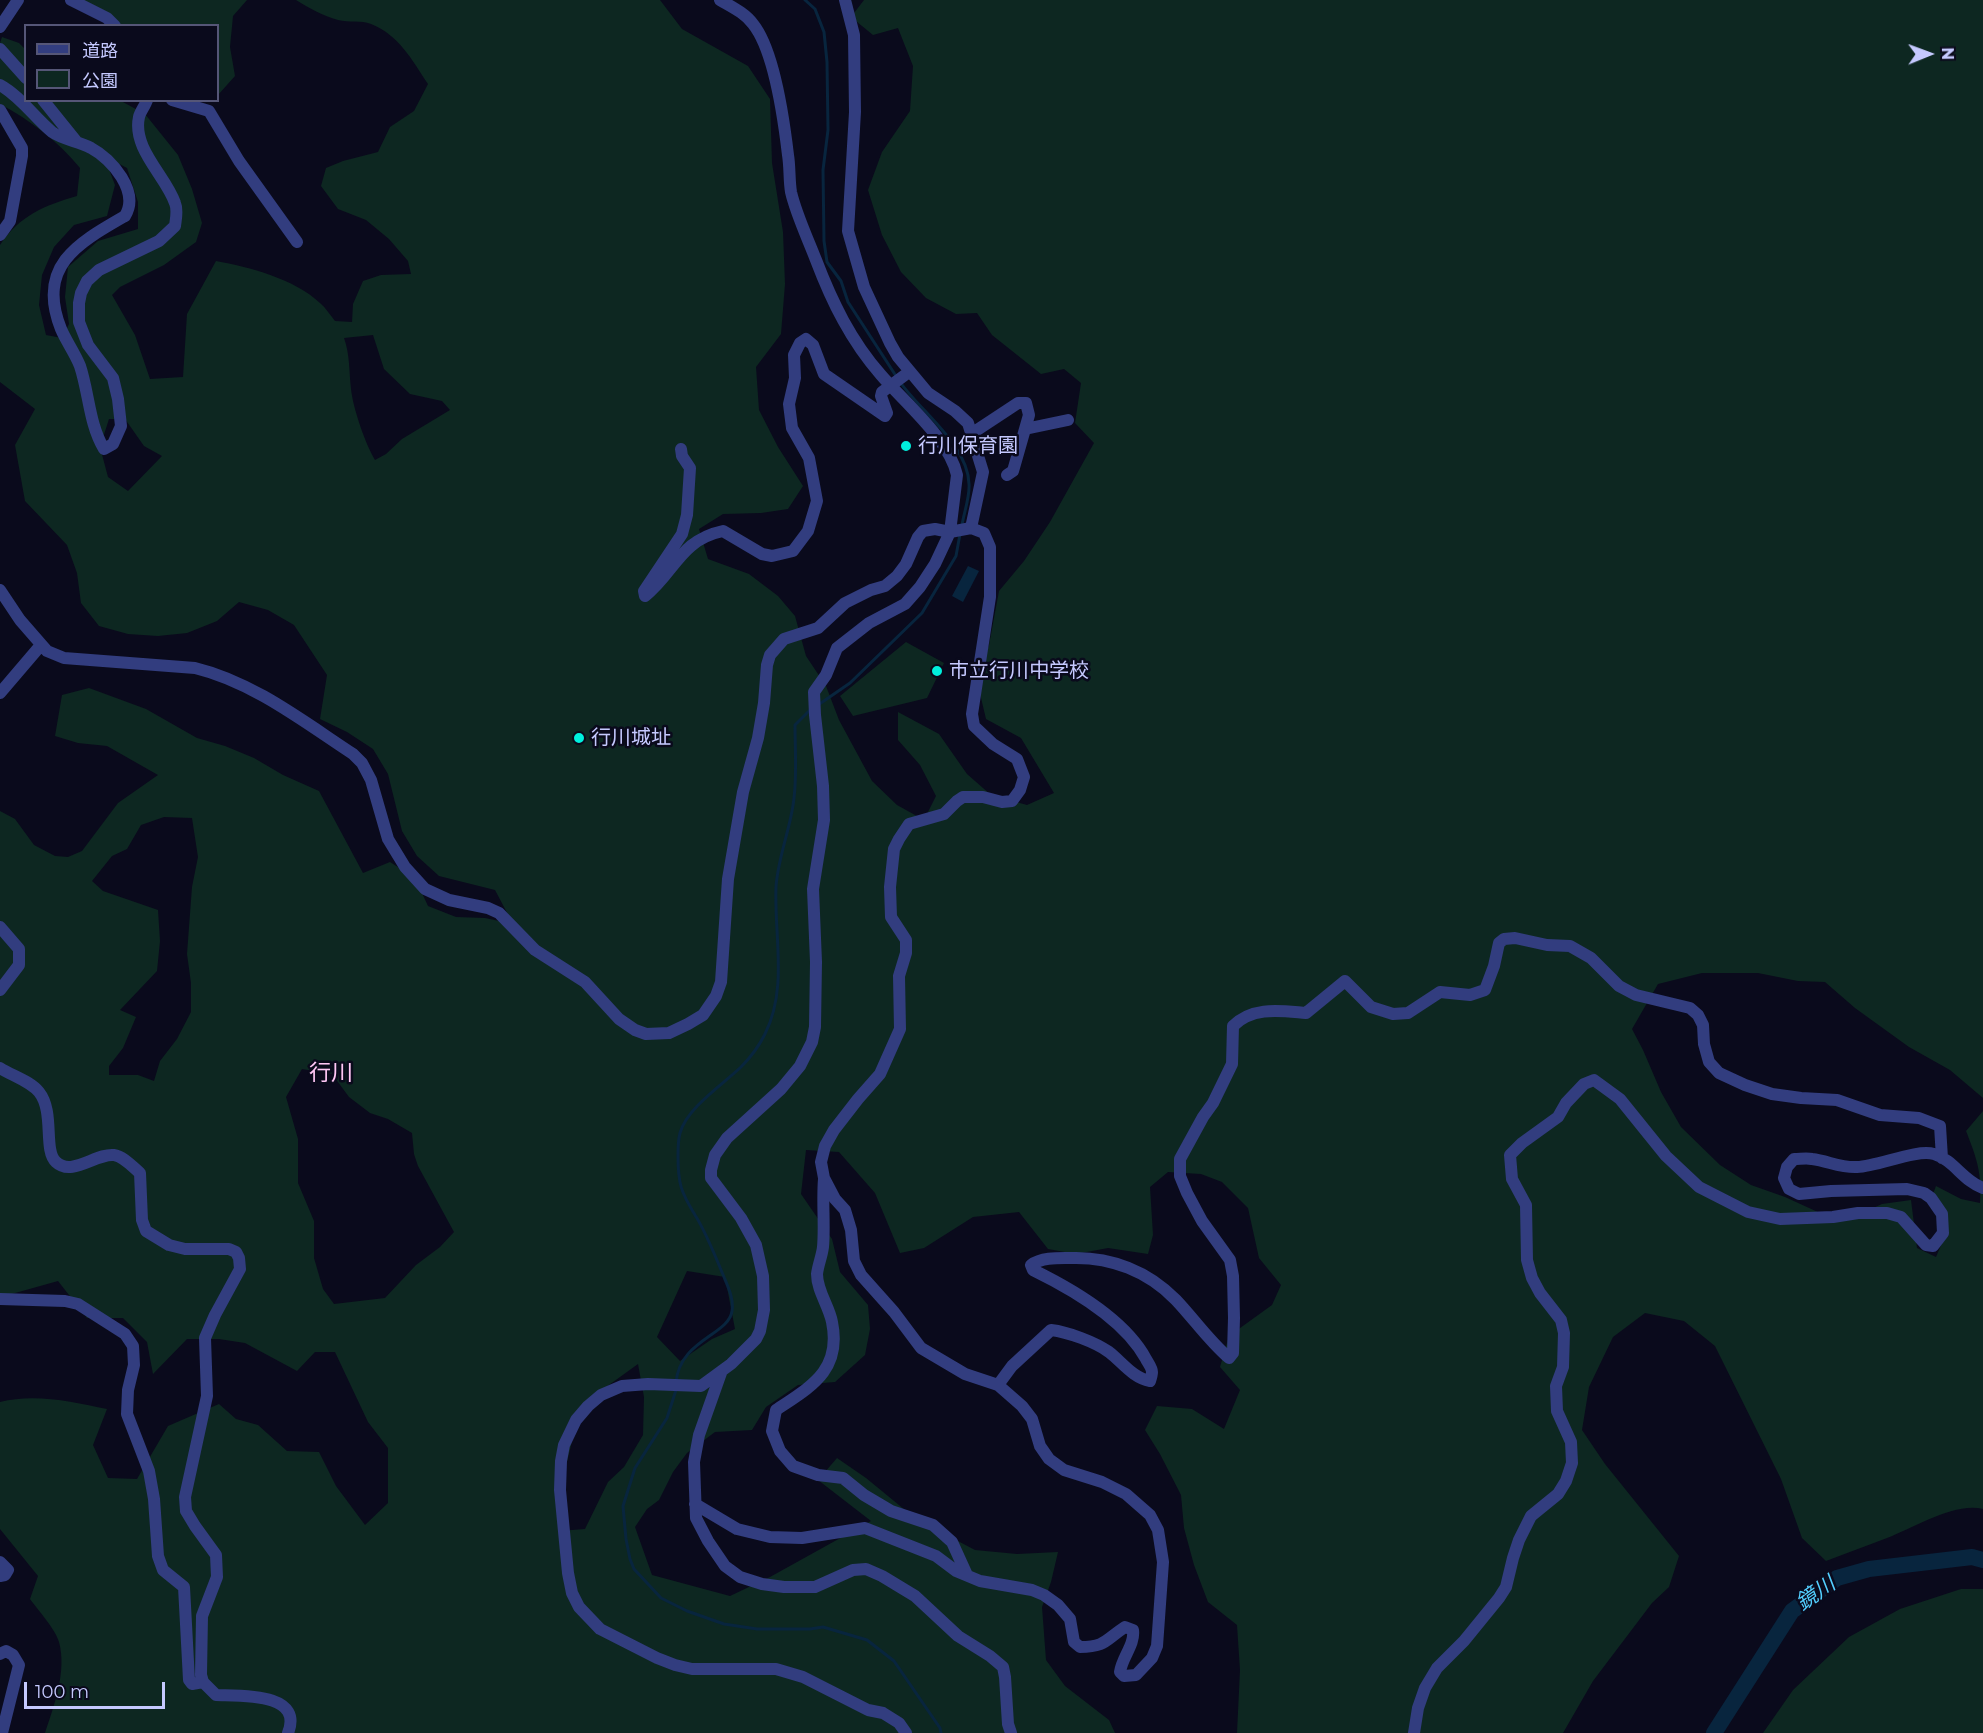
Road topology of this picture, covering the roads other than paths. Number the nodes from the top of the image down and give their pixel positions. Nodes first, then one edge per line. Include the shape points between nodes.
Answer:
1 (18, 0) edge
2 (71, 0) edge
3 (720, 0) edge
4 (845, 0) edge
5 (113, 24) edge
6 (0, 27) edge
7 (0, 49) edge
8 (24, 76) edge
9 (0, 85) edge
10 (46, 102) edge
11 (146, 102) edge
12 (179, 102) edge
13 (0, 111) edge
14 (77, 142) junction
15 (0, 235) edge
16 (297, 242) dead end
17 (909, 372) junction
18 (891, 386) junction
19 (1068, 420) dead end
20 (1025, 429) junction
21 (971, 434) junction
22 (681, 449) dead end
23 (1007, 475) dead end
24 (971, 528) junction
25 (950, 532) junction
26 (0, 591) edge
27 (41, 645) junction
28 (0, 693) edge
29 (0, 927) edge
30 (0, 990) edge
31 (0, 1068) edge
32 (1942, 1158) junction
33 (824, 1178) junction
34 (1983, 1188) edge
35 (0, 1299) edge
36 (721, 1373) junction
37 (998, 1385) junction
38 (695, 1504) junction
39 (0, 1562) edge
40 (967, 1575) junction
41 (0, 1576) edge
42 (0, 1654) edge
43 (203, 1682) junction
44 (2, 1733) edge
45 (288, 1733) edge
46 (906, 1733) edge
47 (1011, 1733) edge
48 (1414, 1733) edge

1 - 6 street
2 - 5 street
3 - 18 street via 743,14 764,44 778,91 791,192 848,332
4 - 17 street via 854,35 855,112 848,231 864,287 890,343
7 - 8 street
9 - 14 street via 54,134
10 - 14 street
11 - 14 street via 139,117 139,135 175,202 176,226 159,241 99,270 81,293 79,322 88,345 113,378 118,399 121,426 113,444 104,449 96,435 79,363 56,313 54,295 58,272 67,255 125,216 128,192 114,167 95,150
12 - 16 street via 209,111
13 - 15 street via 22,148 10,221
17 - 18 street
17 - 21 street via 928,393 963,417
18 - 22 street via 881,396 885,416 824,374 813,345 807,339 800,343 794,354 795,378 789,404 792,428 809,458 818,501 808,531 793,551 772,556 723,531 709,534 691,544 645,596 644,591 682,534 687,515 690,468
18 - 25 street via 942,443 955,467
19 - 20 street
20 - 21 street via 1029,415 1026,403 1018,403
20 - 23 street via 1013,471
21 - 24 street via 983,472
24 - 25 street
24 - 33 street via 984,533 990,547 990,597 972,714 974,726 1017,759 1024,777 1012,801 963,797 944,814 909,824 894,849 891,916 906,940 899,976 900,1029 880,1074 825,1146 821,1162
25 - 27 street via 923,531 906,564 885,586 845,603 818,628 784,639 770,655 758,738 743,792 728,879 721,982 703,1014 669,1034 646,1034 619,1019 585,982 535,950 499,913 449,900 425,889 388,839 371,780 362,763 276,704 212,672 64,657
25 - 36 street via 920,587 905,604 869,623 837,648 814,692 824,820 813,889 815,1027 800,1066 781,1089 727,1138 715,1155 711,1178 756,1245 764,1310 760,1331
26 - 27 street
27 - 28 street
29 - 30 street via 20,949 19,965
31 - 43 street via 32,1085 44,1099 48,1106 50,1153 55,1162 77,1166 116,1155 140,1173 146,1232 169,1245 229,1249 239,1258 240,1269 205,1338 207,1396 185,1497 186,1511 216,1555 217,1577 202,1616
32 - 34 street
32 - 37 street via 1940,1126 1919,1118 1881,1115 1837,1100 1772,1094 1745,1085 1719,1073 1709,1062 1703,1025 1690,1008 1636,995 1570,946 1504,939 1498,943 1485,990 1470,995 1440,993 1408,1013 1393,1014 1371,1007 1345,981 1306,1013 1260,1012 1241,1018 1233,1026 1232,1064 1180,1159 1180,1176 1187,1193 1230,1260 1234,1318 1233,1353 1229,1358 1175,1298 1135,1269 1089,1257 1056,1258 1031,1265 1129,1334 1152,1371 1150,1381 1141,1379 1107,1350 1064,1331 1052,1330 1012,1366
32 - 48 street via 1920,1153 1856,1167 1811,1158 1794,1160 1784,1178 1789,1189 1799,1194 1907,1189 1924,1193 1942,1214 1943,1233 1933,1246 1926,1245 1901,1217 1887,1214 1780,1219 1748,1212 1699,1187 1666,1155 1620,1099 1594,1080 1584,1084 1558,1117 1510,1155 1512,1179 1526,1205 1527,1260 1532,1278 1561,1320 1563,1367 1556,1386 1557,1411 1571,1442 1572,1463 1558,1494 1532,1516 1499,1598 1437,1668 1425,1688
33 - 37 street via 845,1210 854,1261 861,1275 921,1348 965,1374
33 - 40 street via 823,1249 817,1275 832,1322 834,1349 822,1377 776,1410 772,1431 780,1451 793,1467 843,1478 891,1510 943,1532
35 - 43 street via 78,1304 125,1334 133,1346 127,1414 149,1472 160,1563 184,1587 189,1680 192,1684
36 - 38 street via 693,1462
36 - 46 street via 701,1386 621,1386 601,1395 576,1420 564,1445 560,1490 568,1573 579,1607 600,1629 657,1658 692,1669 776,1669 803,1677 868,1710 883,1713
37 - 40 street via 1032,1419 1040,1446 1049,1459 1064,1470 1126,1494 1150,1515 1158,1530 1162,1562 1157,1646 1136,1675 1124,1676 1121,1663 1134,1638 1133,1630 1125,1627 1107,1642 1080,1647 1074,1642 1070,1619 1044,1595
38 - 40 street via 737,1529 770,1538 802,1538 865,1528 936,1556
38 - 47 street via 696,1518 708,1541 725,1566 741,1577 784,1587 815,1587 853,1570 866,1569 915,1596 958,1636 1002,1667
39 - 41 street via 8,1570
42 - 44 street via 6,1651 14,1655 19,1665
43 - 45 street via 216,1695 278,1701 290,1716

